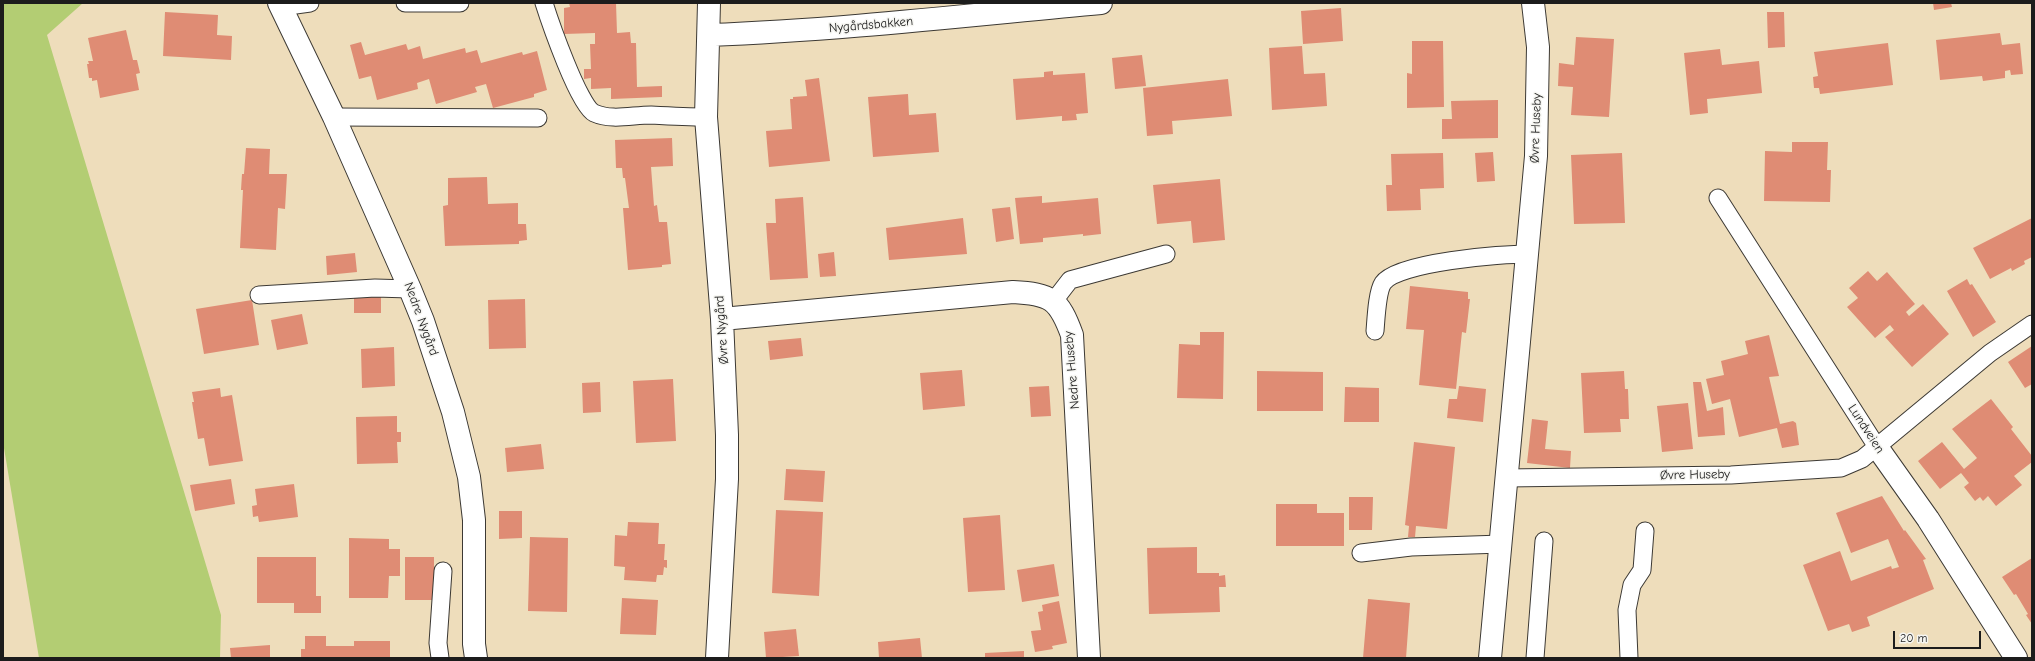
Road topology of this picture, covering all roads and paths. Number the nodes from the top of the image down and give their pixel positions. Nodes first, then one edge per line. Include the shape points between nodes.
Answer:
1 (310, 3) edge
2 (405, 3) edge
3 (460, 3) edge
4 (544, 3) edge
5 (709, 3) edge
6 (1101, 3) edge
7 (1533, 3) edge
8 (280, 5) edge
9 (1033, 6) edge
10 (709, 35) junction
11 (334, 117) junction
12 (706, 117) junction
13 (538, 118) dead end
14 (1718, 198) dead end
15 (1166, 254) dead end
16 (1528, 254) junction
17 (410, 289) junction
18 (258, 295) dead end
19 (1053, 302) junction
20 (722, 319) junction
21 (2032, 324) edge
22 (1374, 331) dead end
23 (1877, 447) junction
24 (1506, 478) junction
25 (1645, 531) dead end
26 (1544, 541) dead end
27 (1502, 544) junction
28 (1361, 553) dead end
29 (443, 571) dead end
30 (440, 658) edge
31 (476, 658) edge
32 (717, 658) edge
33 (1089, 658) edge
34 (1490, 658) edge
35 (1535, 658) edge
36 (1629, 658) edge
37 (2016, 658) edge

1 - 8 lane
2 - 3 lane
4 - 12 lane via 572,77 588,109 616,118 649,115
5 - 10 street, Øvre Nygård
6 - 9 street, Nygårdsbakken
7 - 16 street, Øvre Huseby via 1538,47 1536,156
8 - 11 street, Nedre Nygård
9 - 10 street, Nygårdsbakken via 833,28
10 - 12 street, Øvre Nygård
11 - 13 lane
11 - 17 street, Nedre Nygård
12 - 20 street, Øvre Nygård
14 - 23 lane, Lundveien
15 - 19 lane via 1070,280
16 - 22 lane via 1463,259 1391,275 1382,284
16 - 24 street, Øvre Huseby
17 - 18 lane via 375,288
17 - 31 street, Nedre Nygård via 453,412 469,477 474,520
19 - 20 street, Nedre Huseby via 1036,294 1013,292
19 - 33 street, Nedre Huseby via 1064,313 1072,335
20 - 32 street, Øvre Nygård via 727,479
21 - 23 lane, Øvre Huseby via 1990,353
23 - 24 lane, Øvre Huseby via 1862,459 1841,468 1731,475
23 - 37 street, Lundveien via 1928,520
24 - 27 street, Øvre Huseby
25 - 36 lane via 1642,570 1632,585 1627,610
26 - 35 lane
27 - 28 lane via 1411,547
27 - 34 street, Øvre Huseby
29 - 30 lane via 438,642

